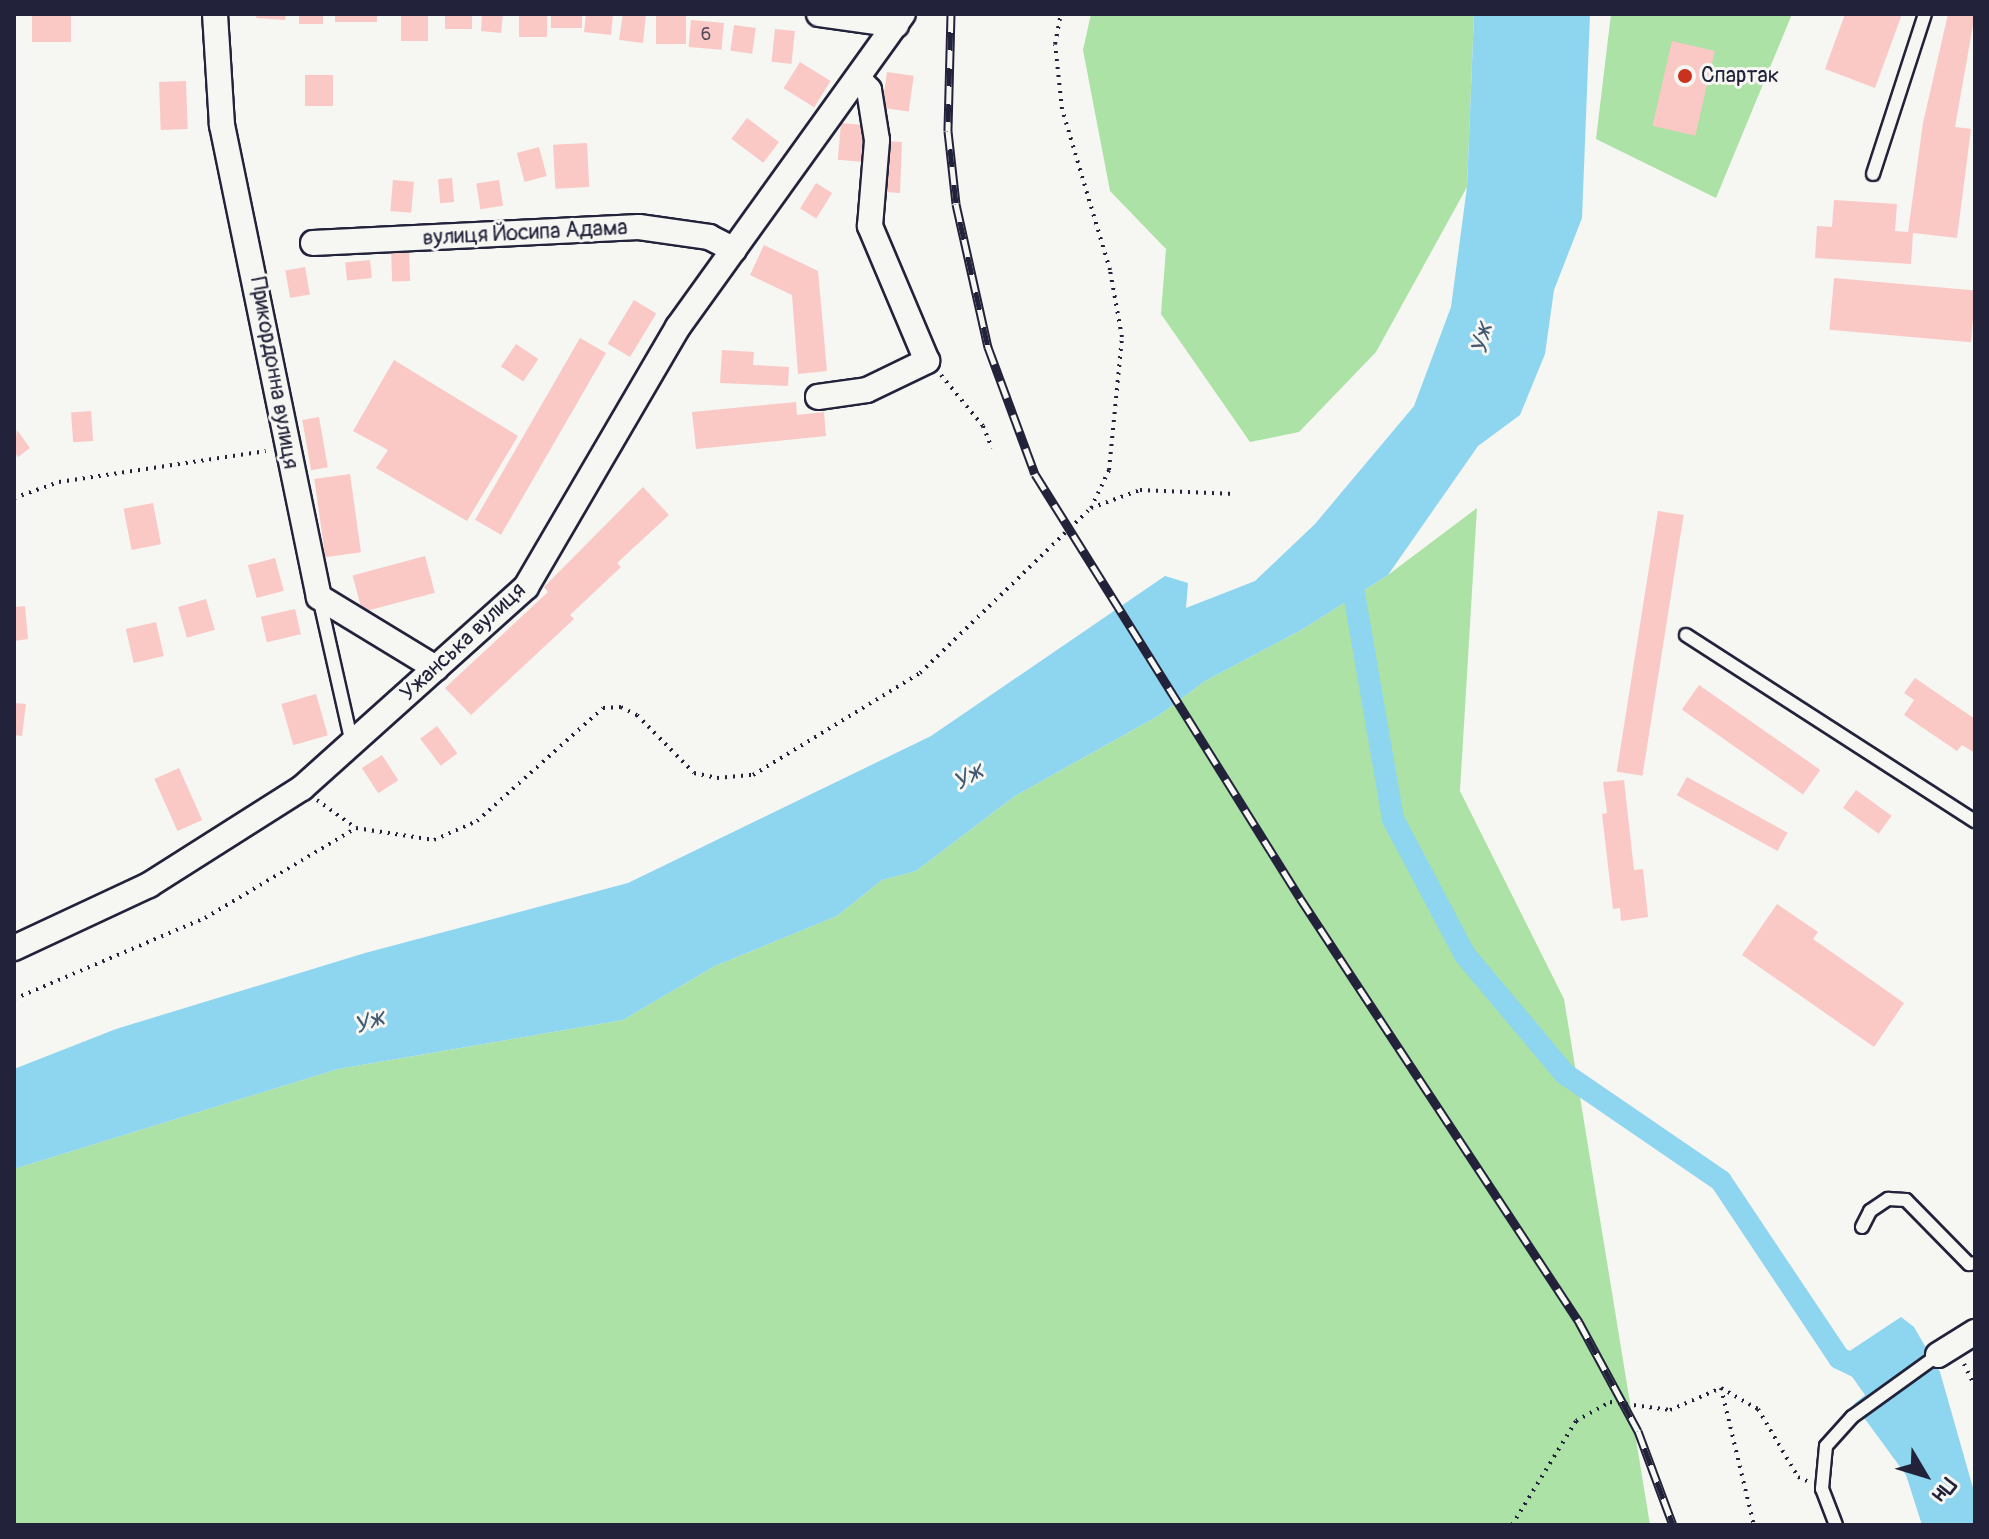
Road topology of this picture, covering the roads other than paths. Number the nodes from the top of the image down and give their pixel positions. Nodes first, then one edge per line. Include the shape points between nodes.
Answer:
1 (215, 14) edge
2 (819, 14) edge
3 (1925, 14) edge
4 (899, 20) edge
5 (858, 78) junction
6 (1873, 174) dead end
7 (313, 243) dead end
8 (734, 250) junction
9 (818, 397) dead end
10 (319, 597) junction
11 (1686, 635) dead end
12 (436, 668) junction
13 (352, 744) junction
14 (1975, 821) edge
15 (14, 948) edge
16 (1862, 1227) dead end
17 (1975, 1263) edge
18 (1975, 1332) edge
19 (1938, 1355) joint
20 (1836, 1525) edge

1 - 10 street, Прикордонна вулиця via 222,125
2 - 4 street
3 - 6 lane
4 - 5 street, Ужанська вулиця
5 - 8 street, Ужанська вулиця
5 - 9 street via 869,90 877,140 870,226 927,361 867,390
7 - 8 street, вулиця Йосипа Адама via 639,227 709,237
8 - 12 street, Ужанська вулиця via 678,327 526,587
10 - 12 street
10 - 13 lane
11 - 14 lane
12 - 13 street, Ужанська вулиця
13 - 15 street, Ужанська вулиця via 302,788 149,885
16 - 17 lane via 1870,1211 1888,1199 1906,1200 1969,1264
18 - 19 street
19 - 20 lane via 1852,1417 1826,1446 1822,1489

